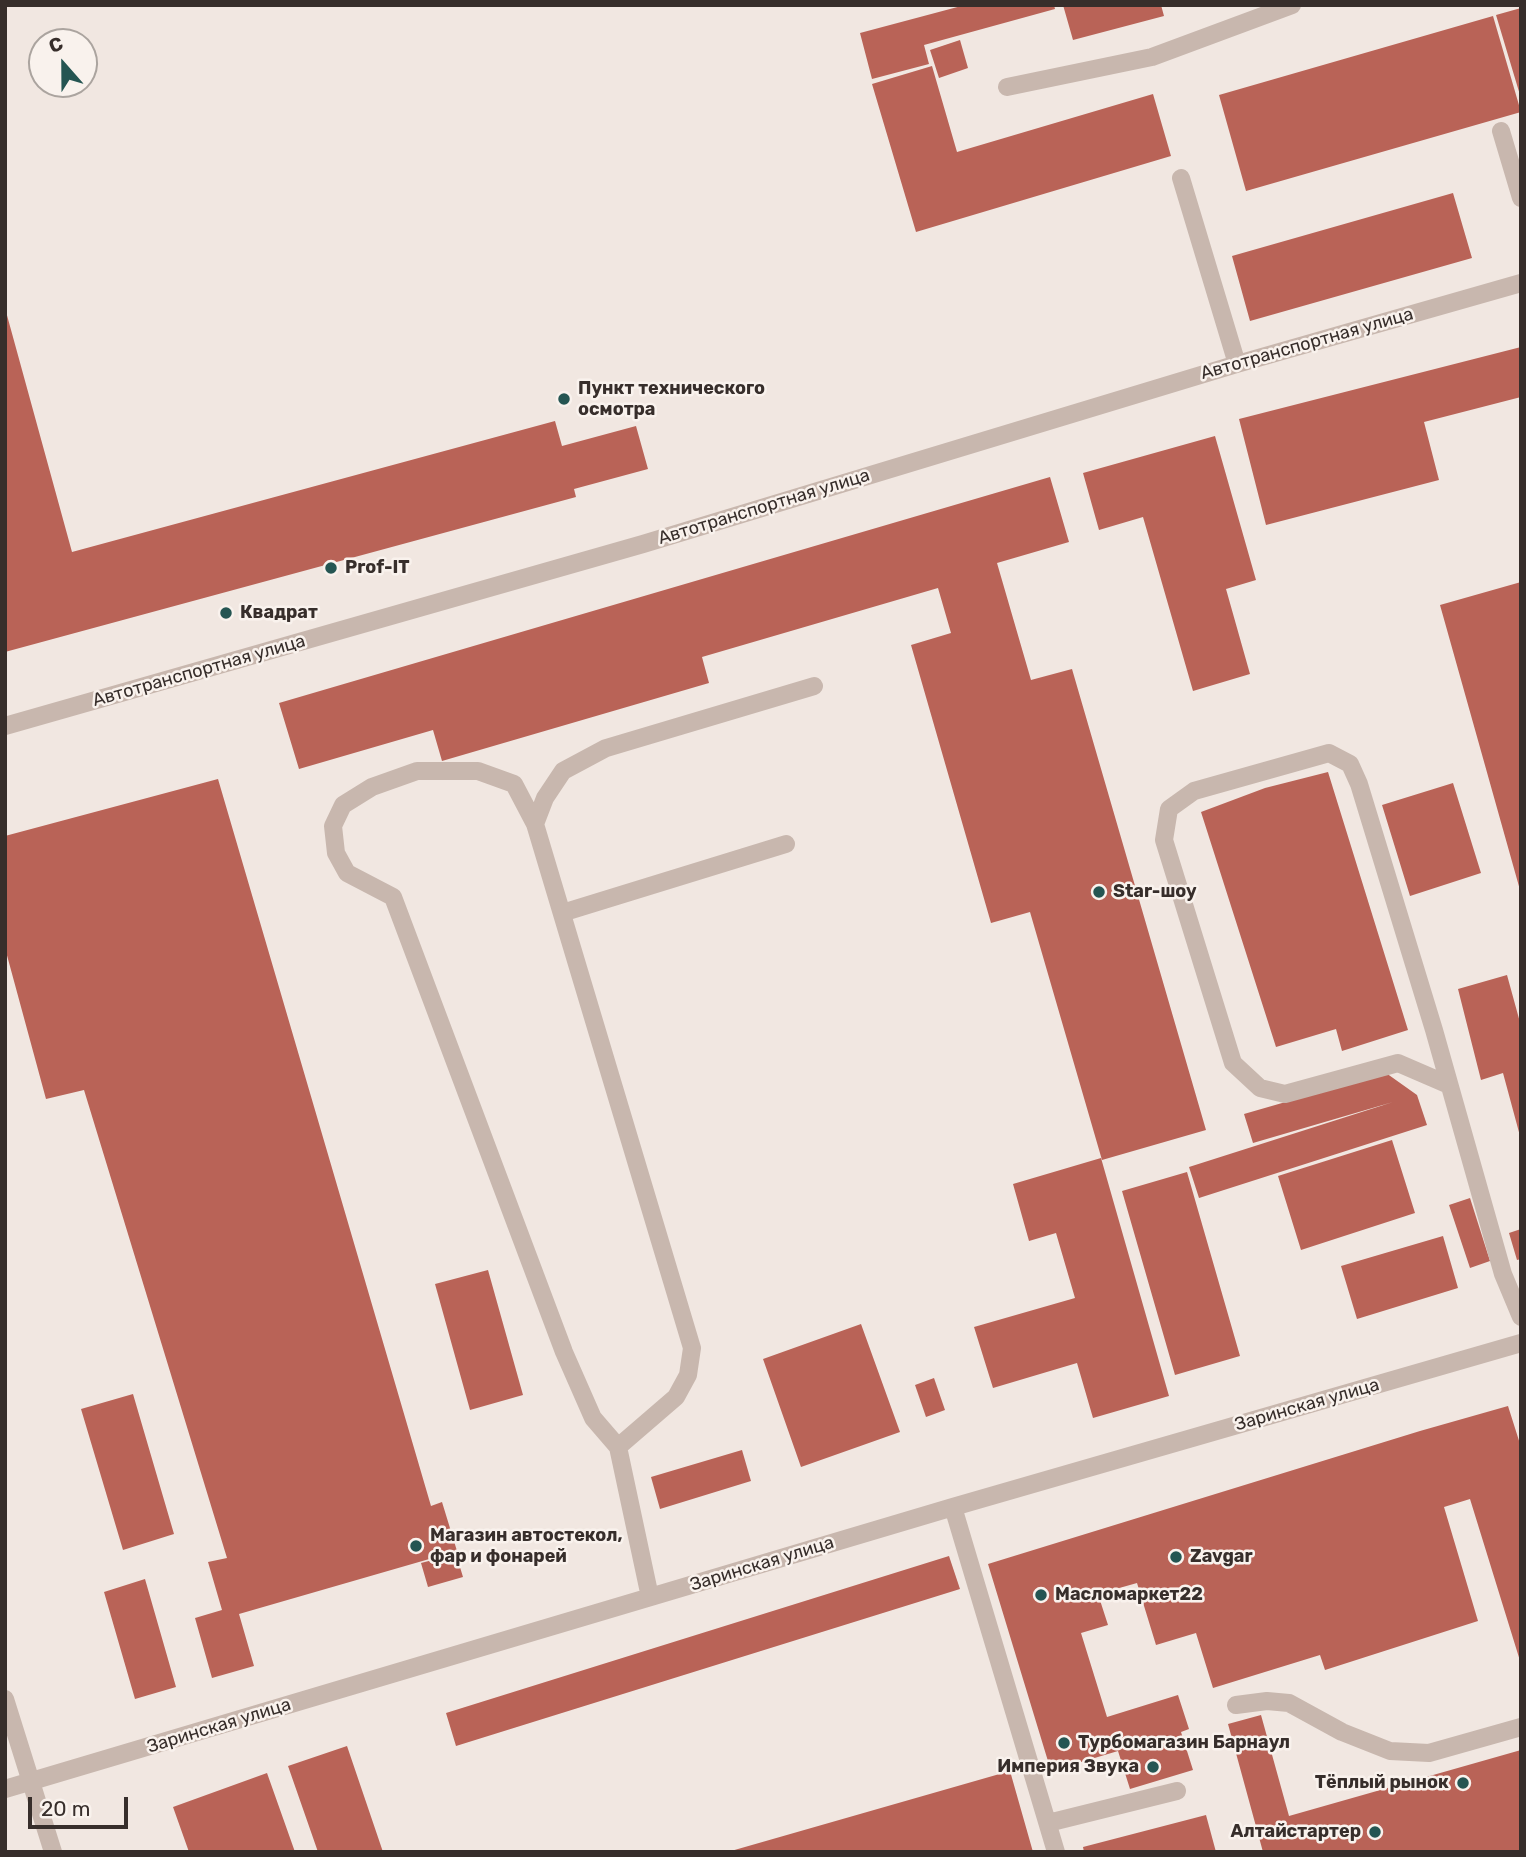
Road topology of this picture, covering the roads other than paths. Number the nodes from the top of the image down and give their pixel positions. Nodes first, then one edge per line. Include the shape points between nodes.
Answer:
1 (1292, 5) edge
2 (1007, 87) dead end
3 (1501, 131) dead end
4 (1181, 178) dead end
5 (1521, 198) edge
6 (1521, 283) edge
7 (1237, 364) junction
8 (814, 686) dead end
9 (5, 726) edge
10 (535, 824) junction
11 (786, 844) dead end
12 (562, 913) junction
13 (1449, 1085) junction
14 (1521, 1317) edge
15 (1521, 1343) edge
16 (618, 1447) junction
17 (953, 1507) junction
18 (650, 1597) junction
19 (5, 1699) edge
20 (1236, 1704) dead end
21 (1521, 1727) edge
22 (31, 1782) junction
23 (5, 1789) edge
24 (1177, 1791) dead end
25 (1048, 1824) junction
26 (53, 1852) edge
27 (1056, 1852) edge

1 - 2 street via 1152,57
3 - 5 street
4 - 7 street
6 - 7 street, Автотранспортная улица
7 - 9 street, Автотранспортная улица via 643,544
8 - 10 street via 606,748 563,771
10 - 12 street
10 - 16 street via 514,784 478,771 417,771 372,787 343,805 333,826 336,853 347,873 393,897 565,1352 593,1418
11 - 12 street
12 - 16 street via 692,1348 688,1375 676,1397
13 - 13 street via 1350,764 1329,753 1194,791 1169,808 1164,840 1233,1063 1260,1088 1285,1094 1398,1063
13 - 14 street via 1503,1274
15 - 17 street, Заринская улица
16 - 18 street
17 - 18 street, Заринская улица
17 - 25 street
18 - 22 street, Заринская улица
19 - 22 street
20 - 21 street via 1289,1703 1390,1751 1429,1753
22 - 23 street, Заринская улица
22 - 26 street
24 - 25 street
25 - 27 street

